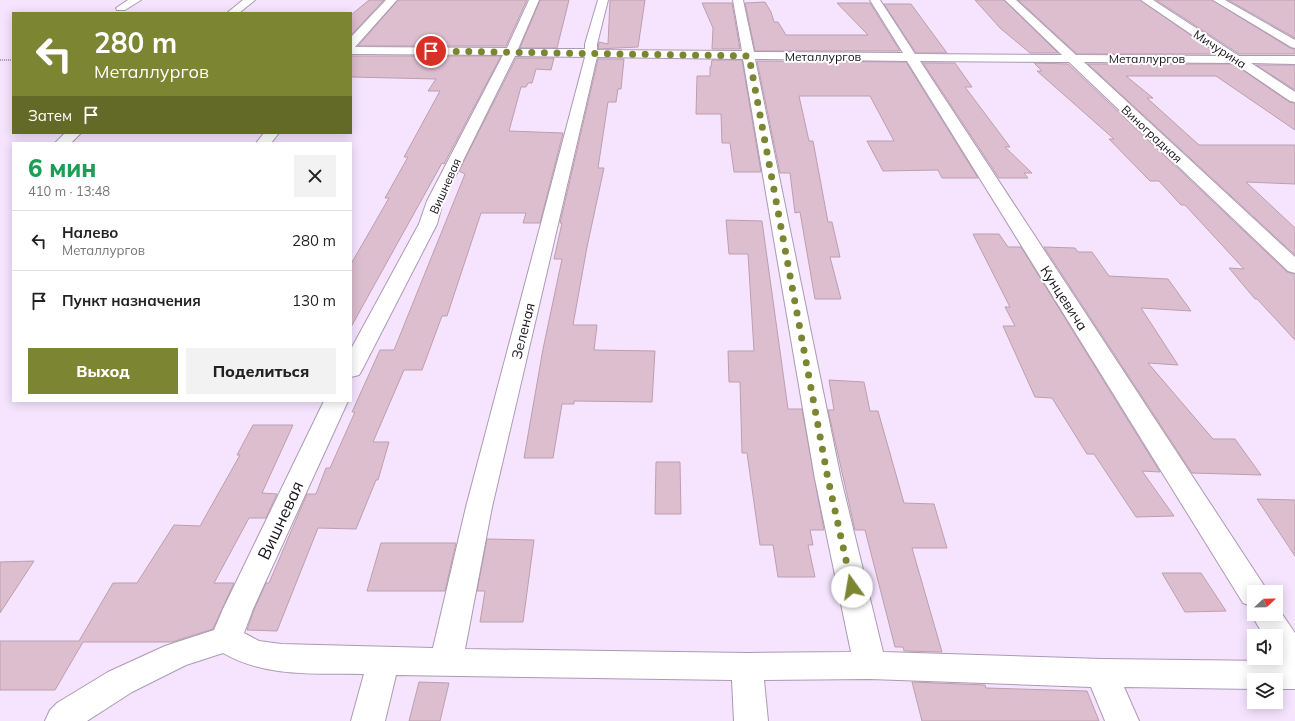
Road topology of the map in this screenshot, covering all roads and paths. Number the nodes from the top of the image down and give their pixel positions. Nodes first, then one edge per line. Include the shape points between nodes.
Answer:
1 (136, 0) edge
2 (250, 0) edge
3 (392, 0) edge
4 (534, 0) edge
5 (603, 0) edge
6 (738, 0) edge
7 (875, 0) edge
8 (1010, 0) edge
9 (1146, 0) edge
10 (1218, 0) edge
11 (121, 8) dead end
12 (233, 12) edge
13 (352, 43) edge
14 (1295, 45) edge
15 (352, 50) edge
16 (511, 52) junction
17 (591, 52) junction
18 (749, 56) junction
19 (910, 57) junction
20 (1071, 58) junction
21 (1236, 59) junction
22 (0, 60) edge
23 (12, 60) edge
24 (1295, 60) edge
25 (1295, 98) edge
26 (73, 134) edge
27 (271, 134) edge
28 (63, 142) edge
29 (264, 142) edge
30 (1295, 267) edge
31 (352, 368) edge
32 (336, 402) edge
33 (1248, 585) edge
34 (1271, 621) edge
35 (226, 639) junction
36 (1295, 659) edge
37 (384, 661) junction
38 (446, 662) junction
39 (870, 665) junction
40 (747, 667) junction
41 (1102, 673) junction
42 (1295, 675) edge
43 (62, 721) edge
44 (368, 721) edge
45 (752, 721) edge
46 (1122, 721) edge

1 - 11 street
2 - 12 street
3 - 13 street
4 - 16 street, Вишневая
5 - 17 street, Зеленая
6 - 18 street
7 - 19 street, Кунцевича
8 - 20 street, Виноградная
9 - 21 street, Мичурина
10 - 14 street
15 - 16 street, Металлургов
16 - 17 street, Металлургов
16 - 31 street, Вишневая via 435,202 428,224
17 - 18 street, Металлургов
17 - 38 street, Зеленая via 479,507
18 - 19 street, Металлургов
18 - 39 street via 828,479
19 - 20 street, Металлургов
19 - 33 street, Кунцевича
20 - 21 street, Металлургов
20 - 30 street, Виноградная
21 - 24 street, Металлургов
21 - 25 street, Мичурина
22 - 23 path
26 - 28 street
27 - 29 street
32 - 35 street, Вишневая
34 - 36 street
35 - 37 street via 256,654 281,658
35 - 43 street via 176,655 120,682
37 - 38 street
37 - 44 street
38 - 40 street
39 - 40 street
39 - 41 street
40 - 45 street
41 - 42 street
41 - 46 street

